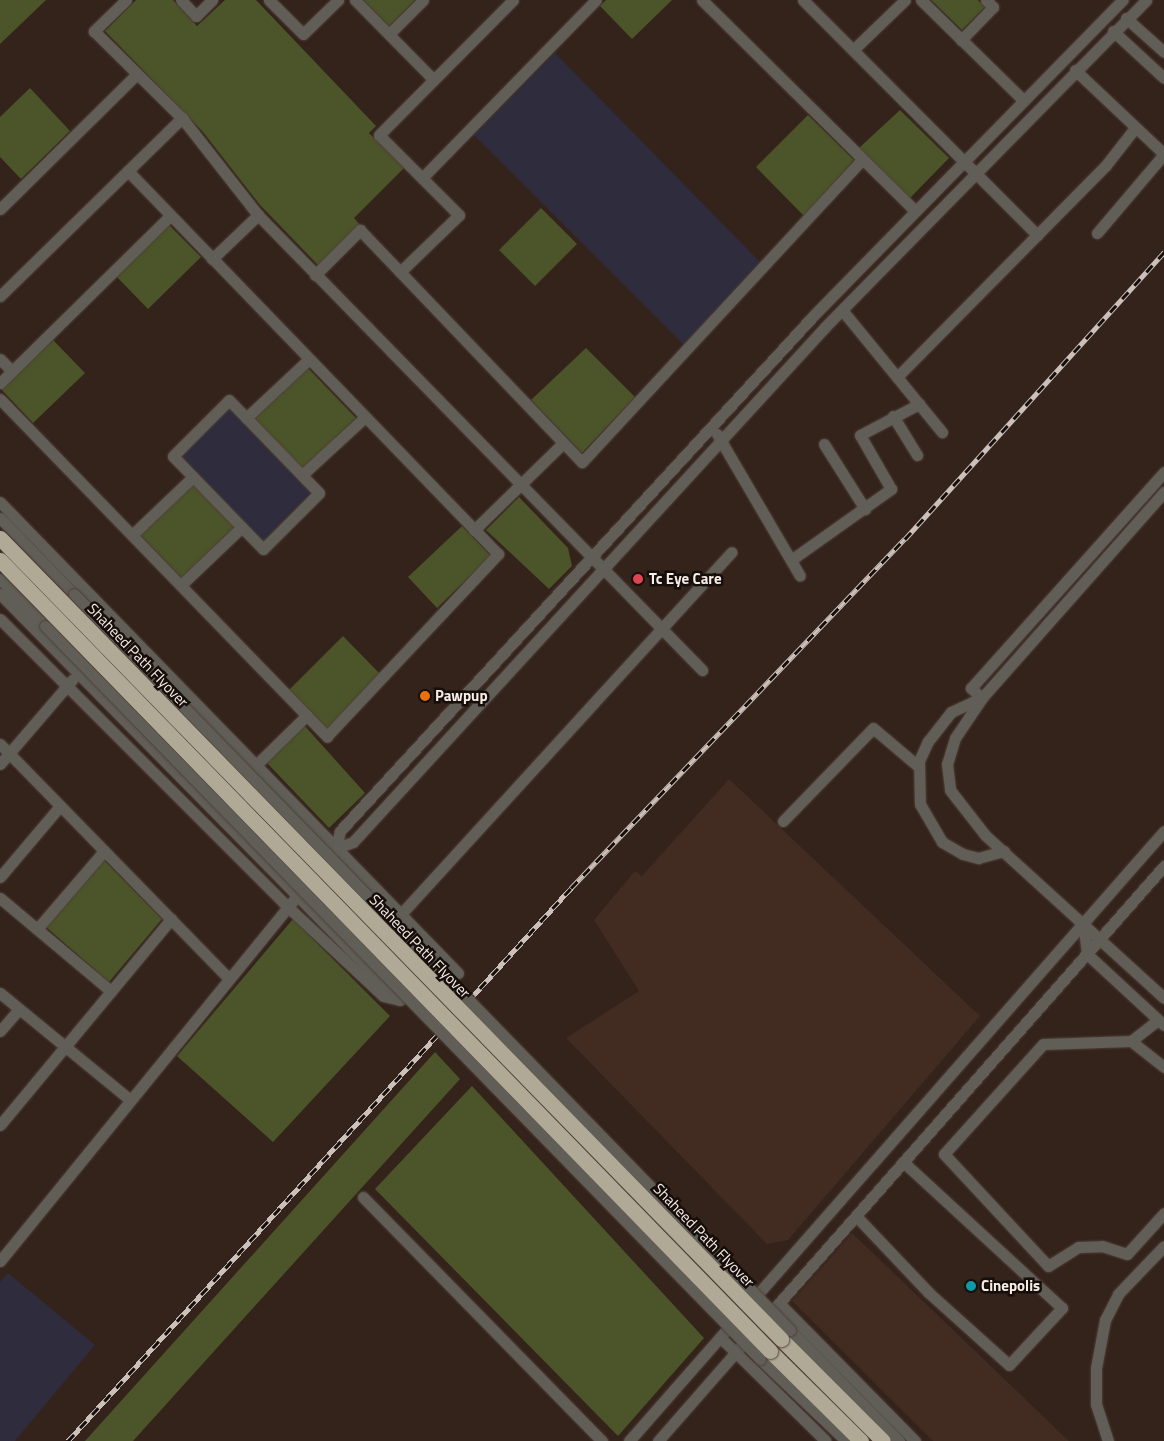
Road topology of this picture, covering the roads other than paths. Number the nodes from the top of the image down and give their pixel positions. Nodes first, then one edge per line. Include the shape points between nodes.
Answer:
1 (126, 0) edge
2 (181, 0) edge
3 (212, 0) edge
4 (269, 0) edge
5 (338, 0) edge
6 (356, 0) edge
7 (424, 0) edge
8 (513, 0) edge
9 (596, 0) edge
10 (702, 0) edge
11 (803, 0) edge
12 (905, 0) edge
13 (921, 0) edge
14 (986, 0) edge
15 (1119, 1) edge
16 (1139, 3) edge
17 (1126, 18) junction
18 (1114, 31) junction
19 (389, 34) junction
20 (961, 40) junction
21 (853, 50) junction
22 (1164, 52) edge
23 (1075, 70) junction
24 (137, 74) junction
25 (1164, 78) edge
26 (434, 80) junction
27 (1023, 100) junction
28 (182, 118) junction
29 (1135, 128) junction
30 (1164, 154) edge
31 (862, 160) junction
32 (963, 162) junction
33 (128, 171) junction
34 (975, 173) junction
35 (422, 178) junction
36 (0, 209) edge
37 (915, 211) junction
38 (258, 215) junction
39 (170, 216) junction
40 (1097, 233) dead end
41 (1037, 235) junction
42 (212, 259) junction
43 (400, 272) junction
44 (315, 274) junction
45 (0, 296) edge
46 (842, 310) junction
47 (0, 358) edge
48 (309, 359) junction
49 (12, 371) junction
50 (897, 377) junction
51 (0, 383) edge
52 (0, 399) edge
53 (919, 404) junction
54 (893, 416) junction
55 (365, 417) junction
56 (246, 418) junction
57 (710, 428) junction
58 (942, 432) dead end
59 (722, 440) junction
60 (564, 443) junction
61 (824, 444) dead end
62 (917, 455) dead end
63 (1164, 472) edge
64 (302, 475) junction
65 (193, 477) junction
66 (520, 486) junction
67 (1164, 492) edge
68 (0, 502) edge
69 (865, 509) junction
70 (0, 518) edge
71 (242, 527) junction
72 (474, 530) junction
73 (132, 535) junction
74 (0, 538) edge
75 (731, 552) dead end
76 (590, 558) junction
77 (0, 560) edge
78 (791, 560) junction
79 (602, 570) junction
80 (800, 576) dead end
81 (0, 579) edge
82 (181, 585) junction
83 (0, 594) edge
84 (0, 619) edge
85 (662, 630) junction
86 (702, 670) dead end
87 (79, 675) junction
88 (68, 684) junction
89 (982, 698) junction
90 (307, 715) junction
91 (0, 744) edge
92 (8, 754) junction
93 (0, 764) edge
94 (256, 766) junction
95 (919, 767) junction
96 (60, 806) junction
97 (784, 821) dead end
98 (1164, 831) edge
99 (336, 848) junction
100 (104, 851) junction
101 (1004, 851) junction
102 (1164, 866) edge
103 (0, 877) edge
104 (297, 896) junction
105 (0, 898) edge
106 (288, 908) junction
107 (401, 914) junction
108 (171, 919) junction
109 (1083, 922) junction
110 (37, 929) junction
111 (1100, 938) junction
112 (1086, 954) junction
113 (443, 957) junction
114 (458, 973) dead end
115 (229, 979) junction
116 (111, 991) junction
117 (0, 993) edge
118 (1164, 998) edge
119 (400, 1000) junction
120 (19, 1009) junction
121 (1161, 1022) edge
122 (0, 1031) edge
123 (1131, 1041) junction
124 (65, 1046) junction
125 (1164, 1067) edge
126 (130, 1099) junction
127 (0, 1126) edge
128 (903, 1162) junction
129 (858, 1180) junction
130 (875, 1194) junction
131 (363, 1197) dead end
132 (1164, 1213) edge
133 (856, 1216) junction
134 (1164, 1246) edge
135 (0, 1261) edge
136 (779, 1303) junction
137 (786, 1335) junction
138 (720, 1337) junction
139 (736, 1352) junction
140 (765, 1355) junction
141 (602, 1441) edge
142 (629, 1441) edge
143 (658, 1441) edge
144 (826, 1441) edge
145 (846, 1441) edge
146 (862, 1441) edge
147 (883, 1441) edge
148 (899, 1441) edge
149 (915, 1441) edge
150 (1108, 1441) edge

1 - 24 street via 94,31
2 - 3 street via 196,16
4 - 5 street via 303,34
6 - 19 street
7 - 19 street
8 - 26 street
9 - 35 street
10 - 31 street
11 - 21 street
12 - 21 street
13 - 20 street
14 - 20 street via 993,7
15 - 16 street
15 - 27 street
16 - 17 street
17 - 18 street
17 - 22 street
18 - 23 street
18 - 25 street
19 - 26 street
20 - 27 street
21 - 32 street
23 - 29 street
23 - 34 street
24 - 28 street
24 - 36 street
26 - 35 street via 379,135
27 - 32 street
28 - 33 street
28 - 38 street
29 - 30 street
29 - 41 street
30 - 40 street
31 - 37 street
31 - 60 street via 582,462
32 - 34 street
32 - 37 street
33 - 39 street
33 - 45 street
34 - 41 street
34 - 46 street
35 - 43 street via 459,215
37 - 57 street
38 - 42 street
38 - 44 street
39 - 42 street
39 - 49 street
41 - 50 street
42 - 48 street
43 - 44 street via 360,230
43 - 60 street
44 - 66 street
46 - 50 street
46 - 59 street
47 - 49 street
48 - 55 street
48 - 56 street
49 - 51 street
50 - 53 street
52 - 73 street
53 - 54 street
53 - 58 street
54 - 62 street
54 - 69 street via 860,435 890,489
55 - 64 street
55 - 72 street
56 - 64 street
56 - 65 street via 230,400 173,456
57 - 59 street
57 - 76 street
59 - 78 street
59 - 79 street
60 - 66 street
61 - 69 street
63 - 89 street via 971,688
64 - 71 street via 319,493 262,548
65 - 71 street
65 - 73 street
66 - 72 street
66 - 76 street
67 - 89 street
68 - 94 street
69 - 78 street
70 - 137 street, bridge
71 - 82 street
72 - 90 street via 498,554 327,736
73 - 82 street
74 - 137 highway, Shaheed Path Flyover, bridge
75 - 85 street
76 - 79 street
76 - 99 street via 340,831
77 - 140 highway, Shaheed Path Flyover, bridge
78 - 80 street
79 - 85 street
79 - 99 street via 352,842
81 - 140 street, bridge
82 - 90 street
83 - 87 street
84 - 88 street
85 - 86 street
85 - 107 street
87 - 88 street
87 - 104 street
88 - 92 street
88 - 106 street
89 - 95 street via 952,712 936,727
89 - 101 street via 955,738 947,764 950,790
90 - 94 street
91 - 92 street
92 - 93 street
92 - 96 street
94 - 99 street
95 - 97 street via 873,728
95 - 101 street via 920,804 942,842 978,858
96 - 100 street
96 - 103 street
98 - 109 street
99 - 104 street
99 - 107 street
100 - 108 street
100 - 110 street
101 - 109 street
102 - 111 street
104 - 106 street
104 - 119 street
105 - 110 street
106 - 115 street
106 - 119 street via 383,996
107 - 113 street
108 - 115 street
108 - 116 street
109 - 111 street
109 - 112 street
109 - 129 street
110 - 116 street
111 - 112 street
111 - 118 street
112 - 121 street
112 - 128 street
113 - 114 street
113 - 119 street
115 - 126 street
116 - 124 street
117 - 120 street
120 - 122 street
120 - 124 street
121 - 123 street
123 - 125 street
123 - 132 street via 1043,1044 944,1154 1048,1266 1078,1247 1102,1246 1127,1254
124 - 126 street
124 - 127 street
126 - 135 street
128 - 130 street
128 - 133 street via 1062,1308 1008,1365 928,1292
129 - 130 street
129 - 138 street
130 - 133 street
131 - 141 street
133 - 136 street
134 - 150 street via 1118,1294 1105,1320 1096,1368 1096,1404
136 - 139 street
136 - 149 street
137 - 147 highway, Shaheed Path Flyover via 817,1376
137 - 148 street
138 - 139 street
138 - 142 street
139 - 143 street
139 - 144 street
140 - 145 street
140 - 146 highway, Shaheed Path Flyover via 806,1387

